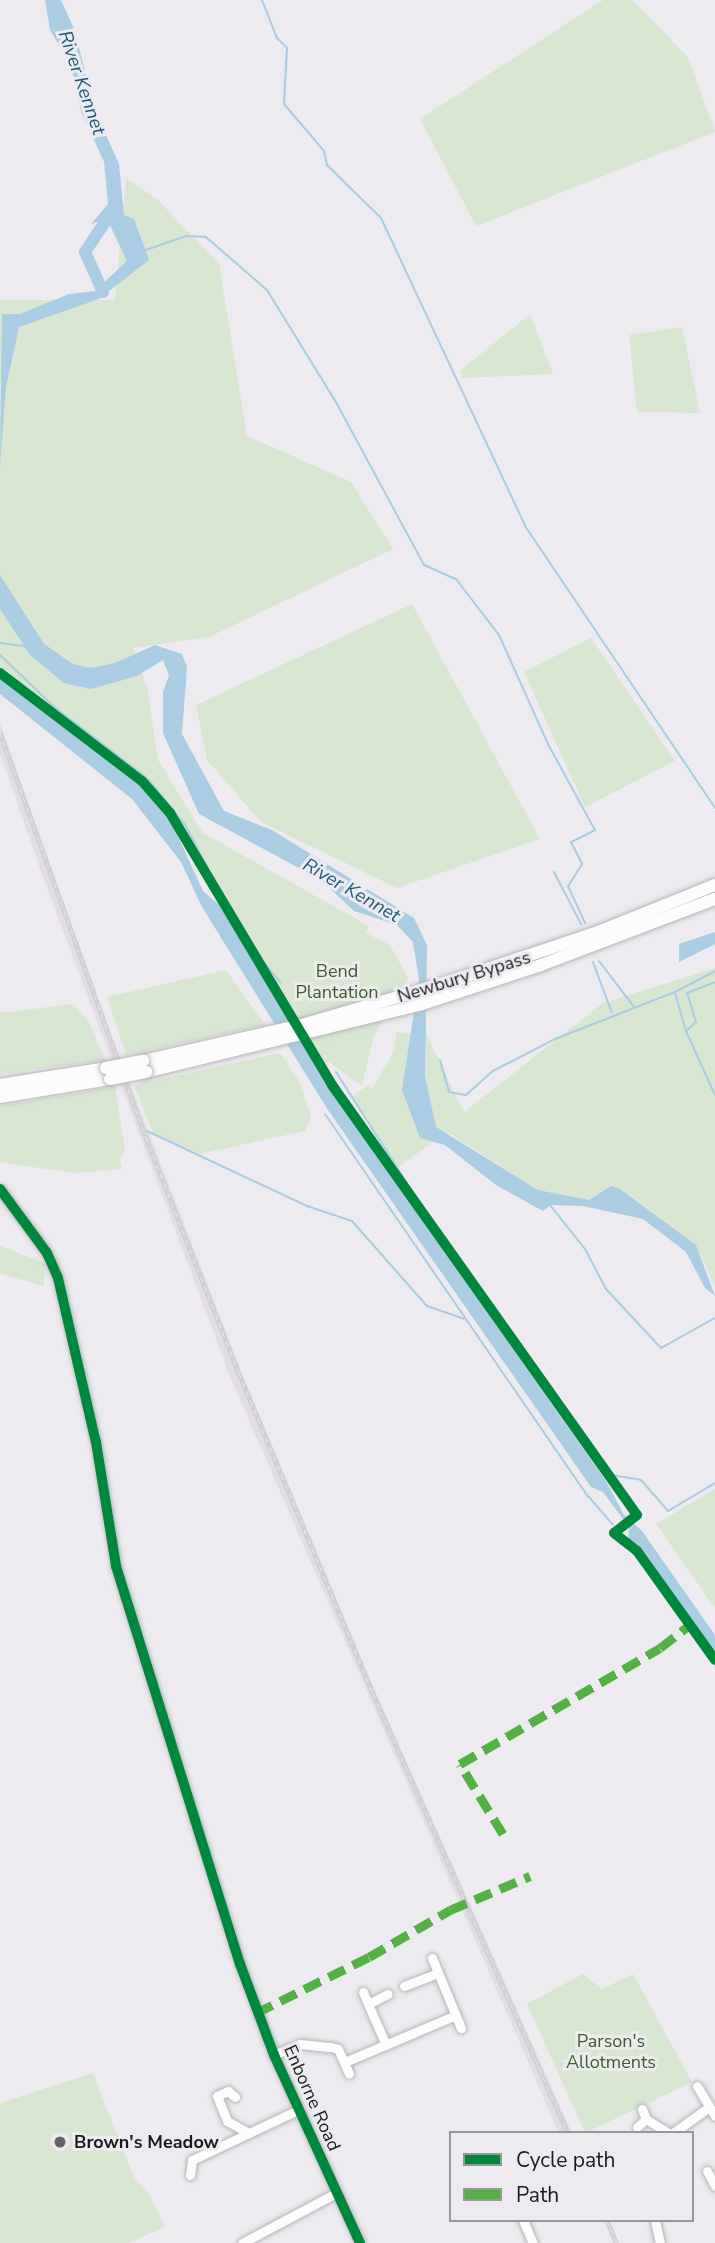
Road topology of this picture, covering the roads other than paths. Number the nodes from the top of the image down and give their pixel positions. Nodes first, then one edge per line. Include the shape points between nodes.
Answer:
1 (715, 885) edge
2 (715, 899) edge
3 (447, 990) junction
4 (305, 1030) junction
5 (108, 1074) junction
6 (0, 1085) edge
7 (0, 1097) edge
8 (0, 1189) edge
9 (432, 1958) dead end
10 (438, 1973) junction
11 (404, 1986) dead end
12 (363, 1992) dead end
13 (388, 1994) dead end
14 (368, 2004) junction
15 (456, 2015) junction
16 (461, 2028) dead end
17 (386, 2045) junction
18 (273, 2055) junction
19 (346, 2061) junction
20 (349, 2074) dead end
21 (697, 2086) dead end
22 (235, 2097) dead end
23 (711, 2102) edge
24 (642, 2109) dead end
25 (298, 2110) junction
26 (715, 2116) edge
27 (646, 2119) junction
28 (637, 2127) dead end
29 (665, 2131) edge
30 (675, 2131) edge
31 (247, 2132) junction
32 (706, 2171) dead end
33 (190, 2175) dead end
34 (715, 2186) edge
35 (336, 2193) junction
36 (524, 2222) edge
37 (655, 2222) edge
38 (242, 2243) edge
39 (360, 2243) edge
40 (533, 2243) edge
41 (660, 2243) edge

1 - 3 highway, Newbury Bypass
2 - 3 highway, Newbury Bypass
3 - 4 highway, Newbury Bypass via 400,997
3 - 4 highway, Newbury Bypass via 396,1011
4 - 5 highway, Newbury Bypass, bridge
5 - 6 highway, Newbury Bypass
5 - 7 highway, Newbury Bypass
8 - 18 street, Enborne Road via 47,1254 58,1278 96,1442 116,1566 240,1964
9 - 10 street
10 - 11 street
10 - 15 street
12 - 14 street
13 - 14 street
14 - 17 street
15 - 16 street
15 - 17 street
17 - 19 street
18 - 19 street via 310,2045 338,2049
18 - 25 street, Enborne Road
19 - 20 street
21 - 23 street
22 - 31 street via 228,2091 216,2096 227,2122
23 - 26 street
23 - 30 street
24 - 27 street
25 - 31 street
25 - 35 street, Enborne Road
27 - 28 street
27 - 29 street
31 - 33 street via 192,2160
32 - 34 street
35 - 38 street
35 - 39 street, Enborne Road
36 - 40 street
37 - 41 street

